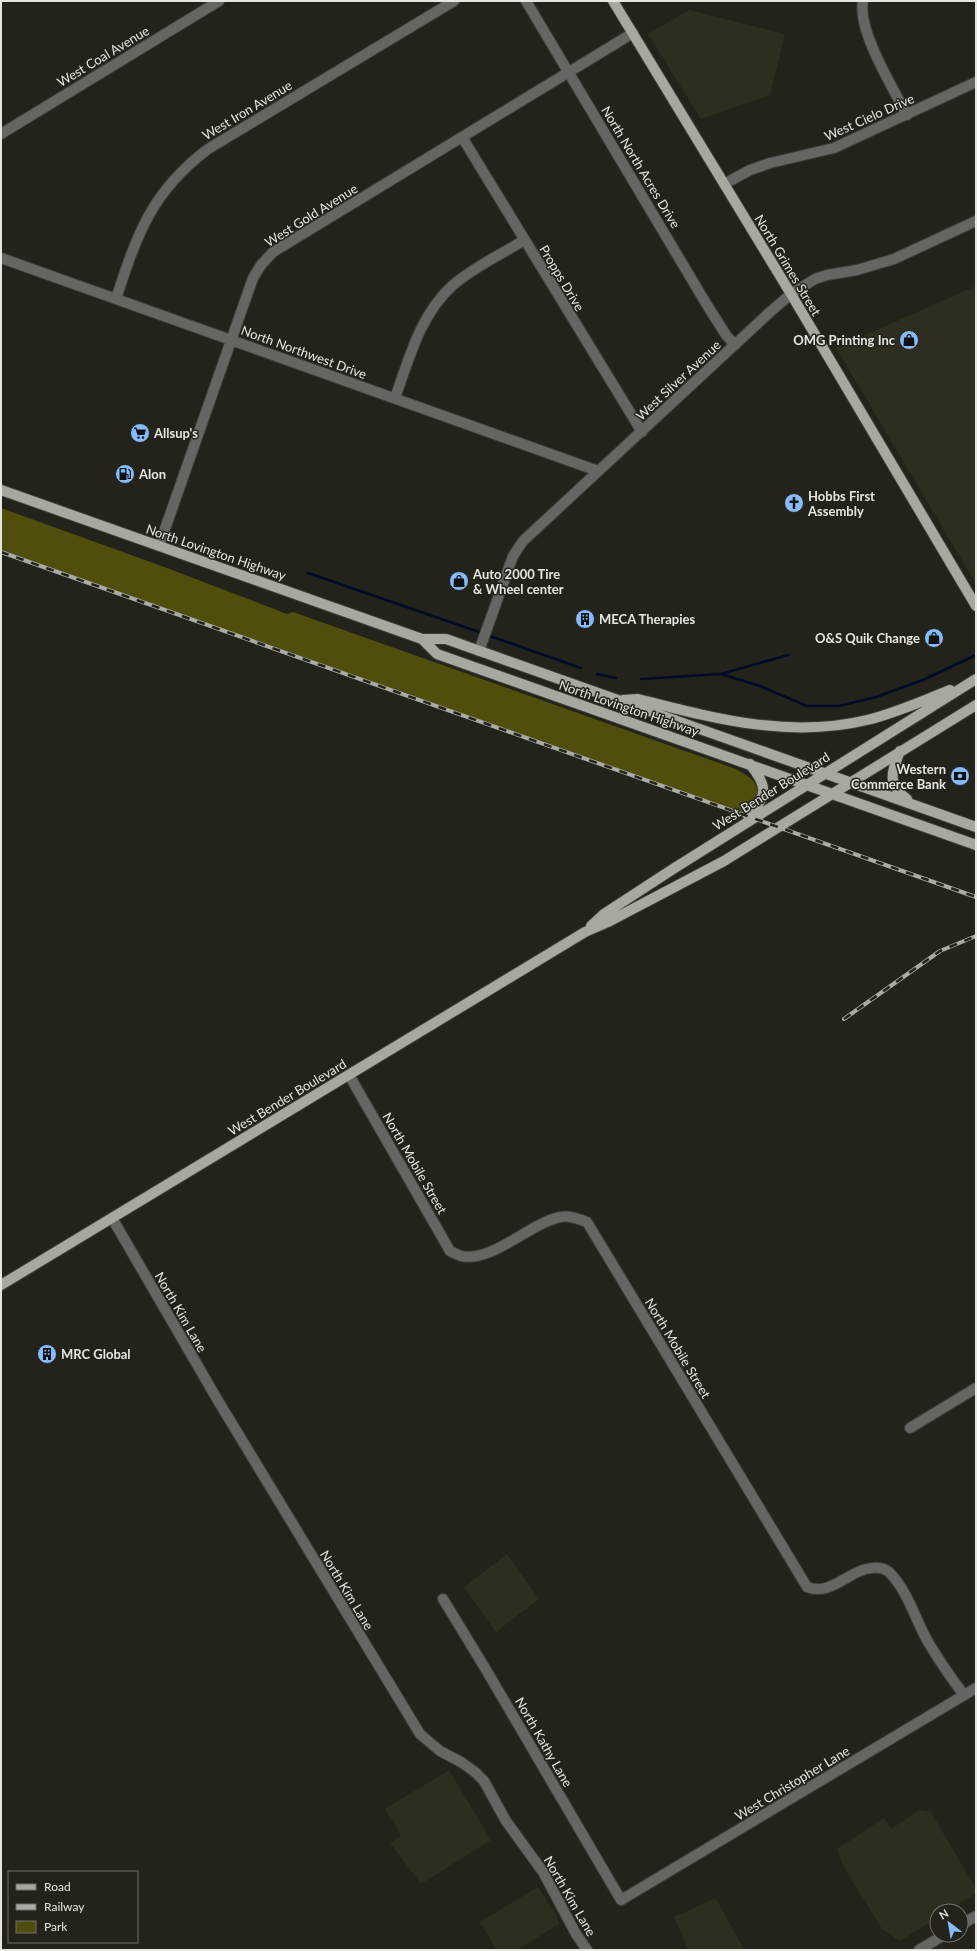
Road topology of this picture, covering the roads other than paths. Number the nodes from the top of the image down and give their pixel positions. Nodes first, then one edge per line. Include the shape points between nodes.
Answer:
1 (219, 1) edge
2 (454, 1) edge
3 (526, 1) edge
4 (614, 1) edge
5 (863, 1) edge
6 (633, 33) junction
7 (569, 72) junction
8 (976, 82) edge
9 (906, 115) junction
10 (1, 134) edge
11 (462, 137) junction
12 (724, 184) junction
13 (976, 221) edge
14 (524, 240) junction
15 (1, 258) edge
16 (791, 294) junction
17 (116, 299) junction
18 (232, 340) junction
19 (735, 345) junction
20 (395, 398) junction
21 (642, 432) junction
22 (598, 471) junction
23 (1, 490) edge
24 (159, 546) junction
25 (976, 606) edge
26 (422, 639) junction
27 (479, 651) junction
28 (973, 681) edge
29 (618, 700) junction
30 (976, 705) edge
31 (900, 751) junction
32 (750, 764) junction
33 (824, 773) junction
34 (850, 782) junction
35 (807, 784) junction
36 (832, 793) junction
37 (914, 804) junction
38 (976, 827) edge
39 (730, 832) junction
40 (976, 845) edge
41 (585, 932) junction
42 (349, 1075) junction
43 (112, 1218) junction
44 (1, 1285) edge
45 (976, 1388) edge
46 (910, 1428) dead end
47 (443, 1599) dead end
48 (976, 1688) edge
49 (964, 1695) junction
50 (621, 1900) joint
51 (931, 1943) edge
52 (587, 1950) edge
53 (919, 1950) edge

1 - 10 street, West Coal Avenue
2 - 17 street, West Iron Avenue via 192,161 168,185 151,210 136,241
3 - 7 street, North North Acres Drive
4 - 6 main road, North Grimes Street
5 - 9 street via 862,15 866,31
6 - 7 street, West Gold Avenue
6 - 12 main road, North Grimes Street
7 - 11 street, West Gold Avenue
7 - 19 street, North North Acres Drive via 707,305
8 - 9 street, West Cielo Drive
9 - 12 street, West Cielo Drive via 834,148 750,170
11 - 14 street, Propps Drive
11 - 18 street, West Gold Avenue via 273,252 253,278
12 - 16 main road, North Grimes Street
13 - 16 street, West Silver Avenue via 894,259 815,279
14 - 20 street via 453,286 434,306 421,327
14 - 21 street, Propps Drive
15 - 17 street, North Northwest Drive
16 - 19 street, West Silver Avenue
16 - 25 main road, North Grimes Street
17 - 18 street, North Northwest Drive
18 - 20 street, North Northwest Drive
18 - 24 street, West Gold Avenue
19 - 21 street, West Silver Avenue
20 - 22 street, North Northwest Drive
21 - 22 street, West Silver Avenue
22 - 27 street, West Silver Avenue via 520,546 513,556
23 - 24 main road, North Lovington Highway
24 - 26 main road, North Lovington Highway
26 - 27 main road, North Lovington Highway via 446,639
26 - 32 main road, North Lovington Highway via 437,654
27 - 29 main road, North Lovington Highway
28 - 29 main road via 888,714 816,727 746,724 638,699
28 - 33 main road, West Bender Boulevard
29 - 33 main road, North Lovington Highway
30 - 31 main road, West Bender Boulevard
31 - 34 main road, West Bender Boulevard
31 - 37 main road via 892,771 894,785 900,794
32 - 35 main road, North Lovington Highway
32 - 39 main road via 761,778 764,788 762,799 758,806
33 - 34 main road, North Lovington Highway
33 - 35 main road, West Bender Boulevard
34 - 36 main road, West Bender Boulevard
34 - 37 main road, North Lovington Highway
35 - 36 main road, North Lovington Highway
35 - 39 main road, West Bender Boulevard
36 - 40 main road, North Lovington Highway
36 - 41 main road, West Bender Boulevard via 724,861
37 - 38 main road, North Lovington Highway
39 - 41 main road, West Bender Boulevard via 604,914
41 - 42 main road, West Bender Boulevard
42 - 43 main road, West Bender Boulevard
42 - 49 street, North Mobile Street via 450,1251 462,1256 477,1255 495,1249 546,1221 561,1217 572,1217 587,1222 807,1587 815,1591 836,1585 877,1566 888,1571 902,1589 928,1642
43 - 44 main road, West Bender Boulevard
43 - 52 street, North Kim Lane via 217,1399 420,1734 484,1781 506,1821 543,1872
45 - 46 street
47 - 50 street, North Kathy Lane
48 - 49 street, West Christopher Lane
49 - 50 street, West Christopher Lane
51 - 53 street

